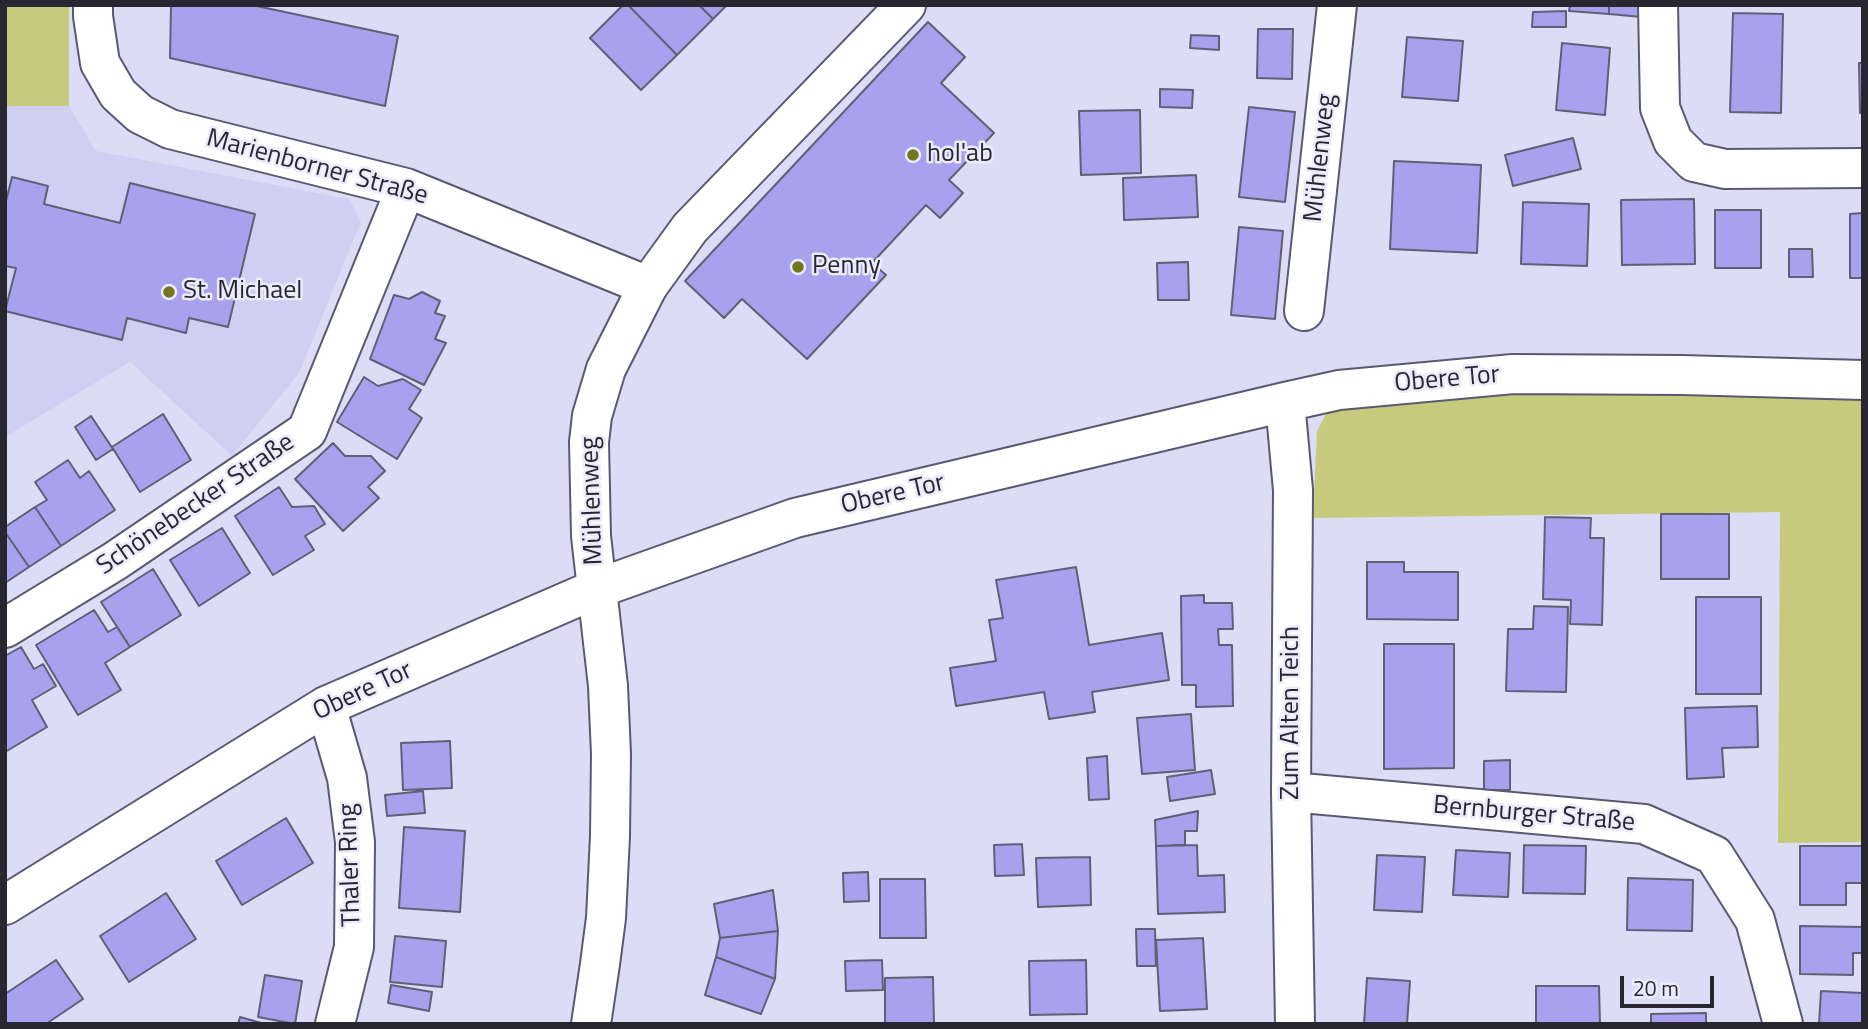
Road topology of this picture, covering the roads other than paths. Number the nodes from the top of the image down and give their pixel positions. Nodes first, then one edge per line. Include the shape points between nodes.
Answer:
1 (93, 5) edge
2 (906, 5) edge
3 (1337, 5) edge
4 (1658, 5) edge
5 (1863, 168) edge
6 (406, 188) junction
7 (648, 286) junction
8 (1304, 310) dead end
9 (1863, 380) edge
10 (1285, 402) junction
11 (596, 589) junction
12 (5, 628) edge
13 (326, 706) junction
14 (1290, 792) junction
15 (5, 905) edge
16 (335, 1024) edge
17 (591, 1024) edge
18 (1295, 1024) edge
19 (1783, 1024) edge

1 - 6 street, Marienborner Straße via 100,63 118,93 140,114 170,129
2 - 7 street, Mühlenweg via 690,228
3 - 8 street, Mühlenweg
4 - 5 street via 1660,108 1673,141 1694,162 1725,169
6 - 7 street, Marienborner Straße
6 - 12 street, Schönebecker Straße via 307,431 115,561
7 - 11 street, Mühlenweg via 606,369 592,416 589,505
9 - 10 street, Obere Tor via 1513,374 1339,390
10 - 11 street, Obere Tor via 795,518
10 - 14 street, Zum Alten Teich via 1293,490
11 - 13 street, Obere Tor
11 - 17 street, Mühlenweg via 608,686 611,781 606,918
13 - 15 street, Obere Tor
13 - 16 street, Thaler Ring via 347,778 355,842 354,947
14 - 18 street, Zum Alten Teich
14 - 19 street, Bernburger Straße via 1644,824 1714,855 1755,920

